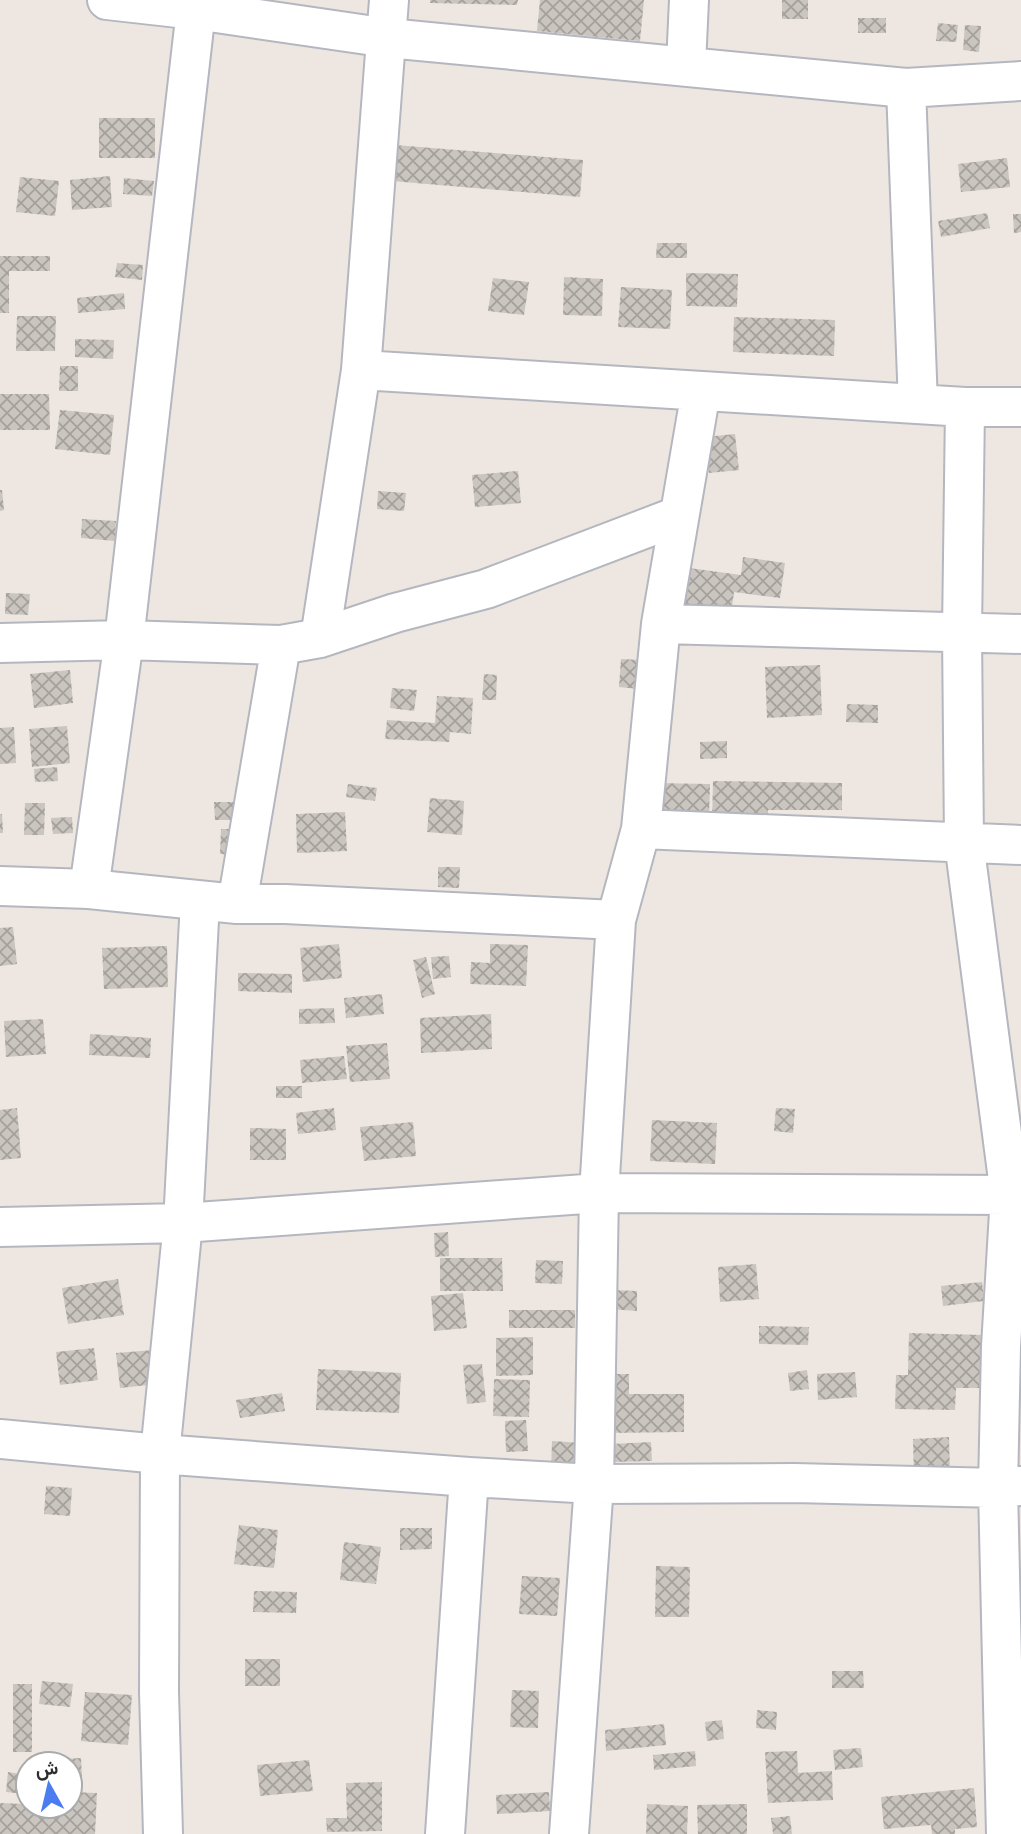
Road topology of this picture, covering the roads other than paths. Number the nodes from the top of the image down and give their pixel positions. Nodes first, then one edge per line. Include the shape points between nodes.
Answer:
1 (107, 0) edge
2 (389, 0) edge
3 (690, 0) edge
4 (196, 10) junction
5 (388, 38) junction
6 (686, 65) junction
7 (1021, 81) edge
8 (906, 88) junction
9 (361, 370) junction
10 (701, 391) junction
11 (918, 404) junction
12 (965, 407) junction
13 (1021, 407) edge
14 (678, 516) junction
15 (661, 624) junction
16 (962, 632) junction
17 (1021, 634) edge
18 (320, 638) junction
19 (124, 639) junction
20 (0, 643) edge
21 (281, 645) junction
22 (641, 829) junction
23 (964, 842) junction
24 (1021, 845) edge
25 (0, 886) edge
26 (89, 889) junction
27 (219, 902) junction
28 (616, 920) junction
29 (599, 1193) junction
30 (1010, 1195) junction
31 (183, 1223) junction
32 (0, 1227) edge
33 (0, 1439) edge
34 (160, 1454) junction
35 (469, 1477) junction
36 (594, 1484) junction
37 (1009, 1487) edge
38 (163, 1834) edge
39 (445, 1834) edge
40 (569, 1834) edge
41 (1006, 1834) edge

1 - 4 street
2 - 5 street
3 - 6 street
4 - 5 street
4 - 19 street
5 - 6 street
5 - 9 street
6 - 8 street
7 - 8 street
8 - 11 street
9 - 10 street
9 - 18 street
10 - 11 street
10 - 14 street
11 - 12 street
12 - 13 street
12 - 16 street
14 - 15 street
14 - 18 street via 486,589
15 - 16 street
15 - 22 street
16 - 17 street
16 - 23 street
18 - 21 street
19 - 20 street
19 - 21 street
19 - 26 street
21 - 27 street
22 - 23 street
22 - 28 street
23 - 24 street
23 - 30 street
25 - 26 street
26 - 27 street
27 - 28 street
27 - 31 street
28 - 29 street
29 - 30 street
29 - 31 street
29 - 36 street
30 - 37 street via 1001,1347
31 - 32 street
31 - 34 street
33 - 34 street
34 - 35 street
34 - 38 street
35 - 36 street
35 - 39 street
36 - 37 street
36 - 40 street
37 - 41 street

